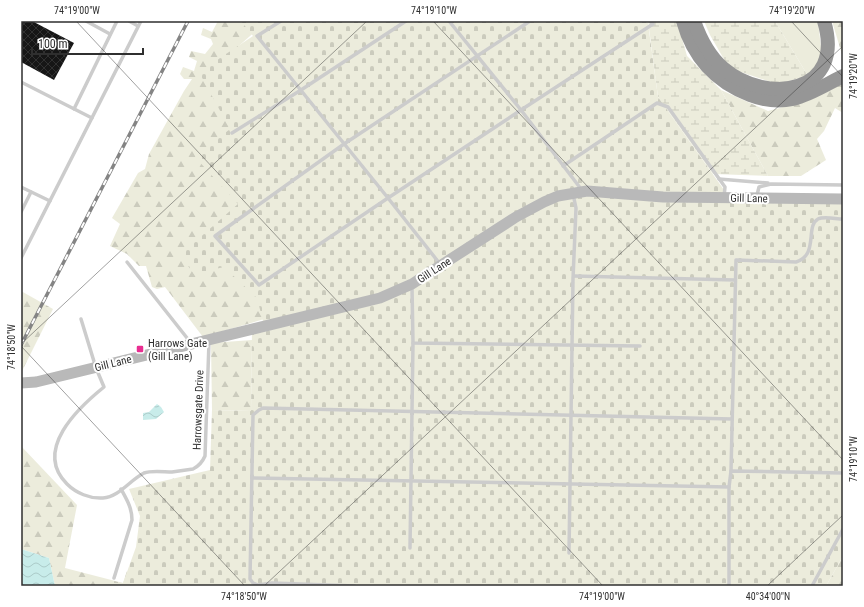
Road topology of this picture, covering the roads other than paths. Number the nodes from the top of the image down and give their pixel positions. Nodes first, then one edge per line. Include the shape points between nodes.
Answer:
1 (86, 21) edge
2 (117, 21) edge
3 (129, 21) edge
4 (141, 21) edge
5 (280, 21) edge
6 (406, 21) edge
7 (449, 21) edge
8 (530, 21) edge
9 (650, 21) edge
10 (683, 21) edge
11 (694, 21) edge
12 (824, 21) edge
13 (138, 26) junction
14 (110, 34) junction
15 (477, 56) junction
16 (843, 76) edge
17 (21, 82) edge
18 (301, 90) junction
19 (74, 109) junction
20 (521, 110) junction
21 (92, 118) junction
22 (232, 133) dead end
23 (344, 144) junction
24 (563, 166) junction
25 (719, 179) junction
26 (771, 184) junction
27 (843, 185) edge
28 (21, 187) edge
29 (31, 192) junction
30 (578, 193) junction
31 (388, 198) junction
32 (724, 198) junction
33 (756, 198) junction
34 (843, 199) edge
35 (50, 201) junction
36 (21, 212) edge
37 (843, 219) edge
38 (21, 258) edge
39 (127, 262) dead end
40 (441, 265) junction
41 (574, 276) junction
42 (735, 280) junction
43 (412, 284) junction
44 (81, 319) dead end
45 (209, 341) junction
46 (413, 343) junction
47 (193, 345) junction
48 (572, 345) junction
49 (640, 346) dead end
50 (96, 368) junction
51 (21, 383) edge
52 (413, 411) junction
53 (571, 414) junction
54 (732, 419) junction
55 (731, 471) junction
56 (843, 473) edge
57 (252, 478) junction
58 (412, 481) junction
59 (570, 484) junction
60 (729, 487) junction
61 (121, 489) junction
62 (843, 529) edge
63 (410, 548) dead end
64 (569, 553) dead end
65 (114, 578) dead end
66 (355, 586) edge
67 (729, 586) edge
68 (812, 586) edge

1 - 14 lane
2 - 14 lane
3 - 13 lane
4 - 13 lane
5 - 18 lane via 257,36
6 - 18 lane
7 - 15 lane
8 - 15 lane
9 - 20 lane via 653,24
10 - 16 highway via 691,44 705,66 730,86 753,96 772,100 794,99
11 - 12 highway via 708,50 722,67 751,84 783,90 796,88 807,82 824,64 828,46
13 - 21 lane
14 - 19 lane
15 - 20 lane
15 - 23 lane
17 - 19 lane
18 - 22 lane
18 - 23 lane
19 - 21 lane
20 - 24 lane
20 - 31 lane
21 - 35 lane
23 - 31 lane
23 - 31 lane via 216,236 259,285
24 - 25 lane via 657,103 668,107
24 - 30 lane
25 - 26 lane
25 - 32 lane via 725,187
26 - 27 lane
26 - 33 lane via 759,187
28 - 29 lane
29 - 35 lane
29 - 36 lane
30 - 32 street, Gill Lane
30 - 40 street, Gill Lane via 558,196 530,209
30 - 41 lane
31 - 40 lane
32 - 33 street, Gill Lane
33 - 34 street, Gill Lane
35 - 38 lane
37 - 42 lane via 822,218 815,221 809,250 802,260 736,260
39 - 47 lane
40 - 43 street, Gill Lane
41 - 42 lane
41 - 48 lane
42 - 54 lane
43 - 45 street, Gill Lane via 380,298
43 - 46 lane
44 - 50 lane, Harrowsgate Drive
45 - 47 street, Gill Lane
45 - 61 lane, Harrowsgate Drive via 205,456 202,463 193,469 146,472
46 - 48 lane
46 - 52 lane
47 - 50 street, Gill Lane
48 - 49 lane
48 - 53 lane
50 - 51 street, Gill Lane
50 - 61 lane, Harrowsgate Drive via 104,387 68,423 59,437 55,450 57,470 69,486 86,496 105,498
52 - 53 lane
52 - 57 lane via 263,408 253,415
52 - 58 lane
53 - 54 lane
53 - 59 lane
54 - 55 lane
55 - 56 lane
55 - 60 lane
57 - 58 lane
57 - 66 lane via 250,579 253,584
58 - 59 lane
58 - 63 lane
59 - 60 lane
59 - 64 lane
60 - 67 lane
61 - 65 lane via 132,512 132,520
62 - 68 lane

